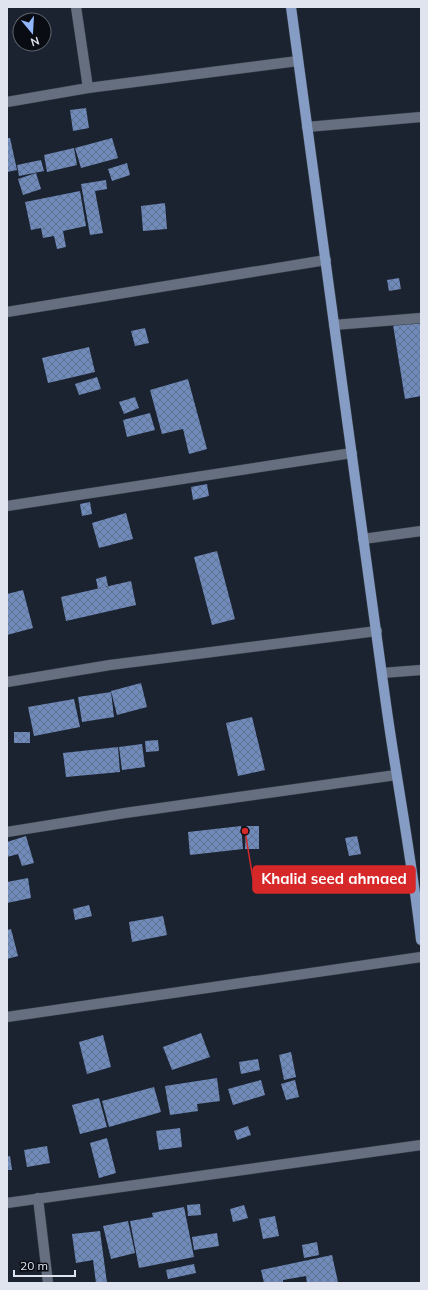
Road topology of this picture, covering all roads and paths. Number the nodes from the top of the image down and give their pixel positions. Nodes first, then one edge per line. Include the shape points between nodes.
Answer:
1 (76, 7) edge
2 (291, 7) edge
3 (298, 61) junction
4 (88, 88) junction
5 (7, 102) edge
6 (421, 117) edge
7 (307, 127) junction
8 (326, 260) junction
9 (7, 312) edge
10 (421, 318) edge
11 (334, 326) junction
12 (352, 453) junction
13 (7, 506) edge
14 (421, 531) edge
15 (363, 539) junction
16 (376, 631) junction
17 (421, 670) edge
18 (382, 673) junction
19 (7, 682) edge
20 (396, 775) junction
21 (7, 832) edge
22 (417, 885) edge
23 (421, 940) edge
24 (421, 957) edge
25 (7, 1017) edge
26 (421, 1144) edge
27 (38, 1198) junction
28 (7, 1203) edge
29 (48, 1283) edge

1 - 4 street
2 - 3 main road
3 - 4 street
3 - 7 main road
4 - 5 street
6 - 7 street
7 - 8 main road
8 - 9 street
8 - 11 main road
10 - 11 street
11 - 12 main road
12 - 13 street
12 - 15 main road
14 - 15 street
15 - 16 main road
16 - 18 main road
16 - 19 street via 110,665
17 - 18 street
18 - 20 main road
20 - 21 street
20 - 22 main road
22 - 23 main road
24 - 25 street
26 - 27 street
27 - 28 street
27 - 29 street

